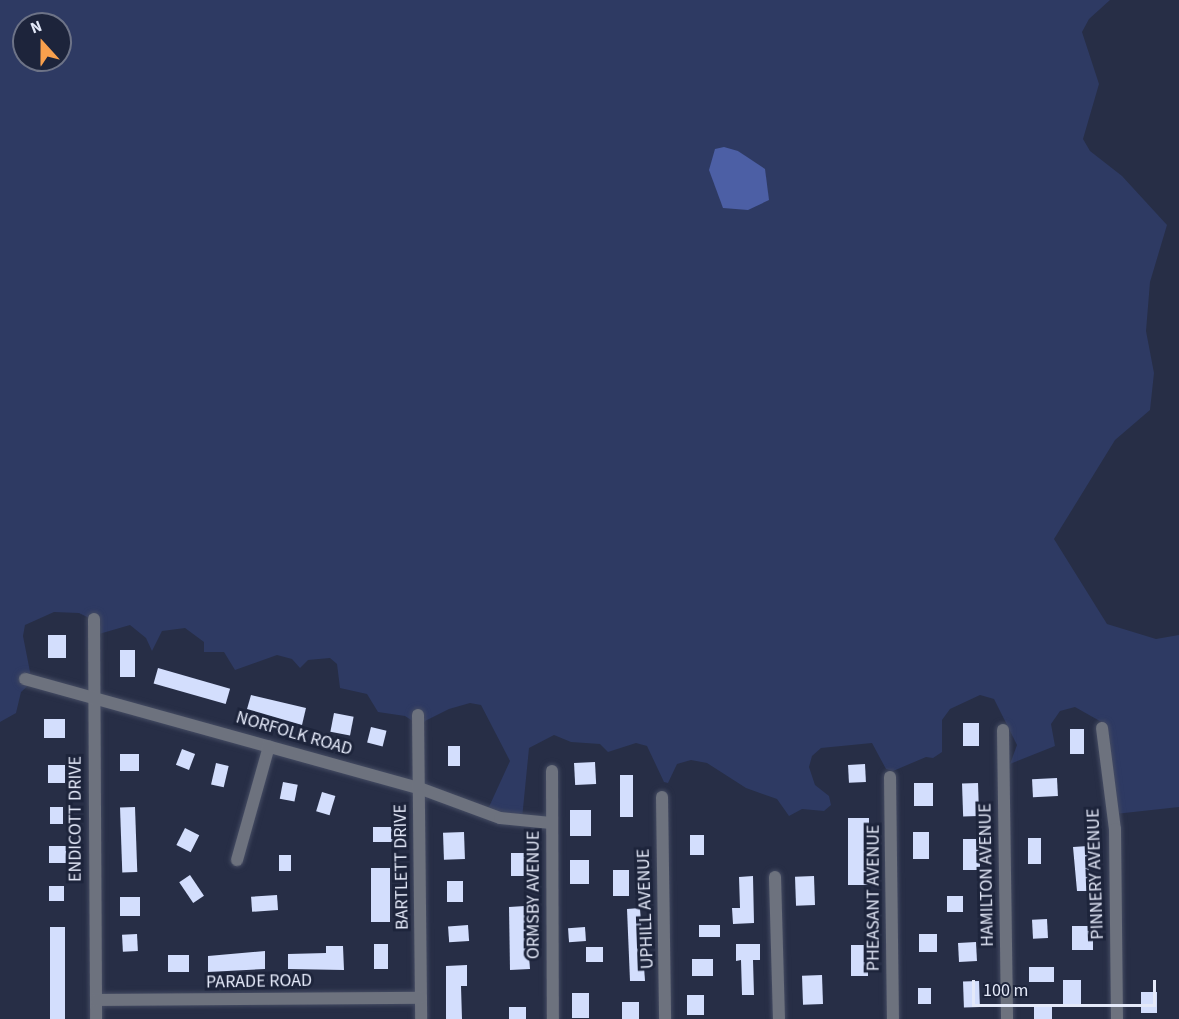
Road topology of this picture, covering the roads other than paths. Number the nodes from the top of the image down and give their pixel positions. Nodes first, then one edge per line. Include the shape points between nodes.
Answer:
1 (94, 619) dead end
2 (25, 679) dead end
3 (92, 697) junction
4 (418, 715) dead end
5 (1102, 728) dead end
6 (1003, 730) dead end
7 (268, 746) junction
8 (552, 771) dead end
9 (890, 777) dead end
10 (419, 788) junction
11 (662, 797) dead end
12 (551, 823) junction
13 (237, 860) dead end
14 (775, 877) dead end
15 (421, 998) junction
16 (96, 1000) junction
17 (96, 1019) edge
18 (421, 1019) edge
19 (553, 1019) edge
20 (665, 1019) edge
21 (779, 1019) edge
22 (892, 1019) edge
23 (1007, 1019) edge
24 (1117, 1019) edge

1 - 3 street, ENDICOTT DRIVE
2 - 3 street, NORFOLK ROAD
3 - 7 street, NORFOLK ROAD
3 - 16 street, ENDICOTT DRIVE
4 - 10 street, BARTLETT DRIVE
5 - 24 street, PINNERY AVENUE via 1115,829
6 - 23 street, HAMILTON AVENUE
7 - 10 street, NORFOLK ROAD
7 - 13 street
8 - 12 street, ORMSBY AVENUE
9 - 22 street, PHEASANT AVENUE
10 - 12 street, NORFOLK ROAD via 500,818
10 - 15 street, BARTLETT DRIVE
11 - 20 street, UPHILL AVENUE
12 - 19 street, ORMSBY AVENUE
14 - 21 street
15 - 16 street, PARADE ROAD
15 - 18 street, BARTLETT DRIVE
16 - 17 street, ENDICOTT DRIVE

